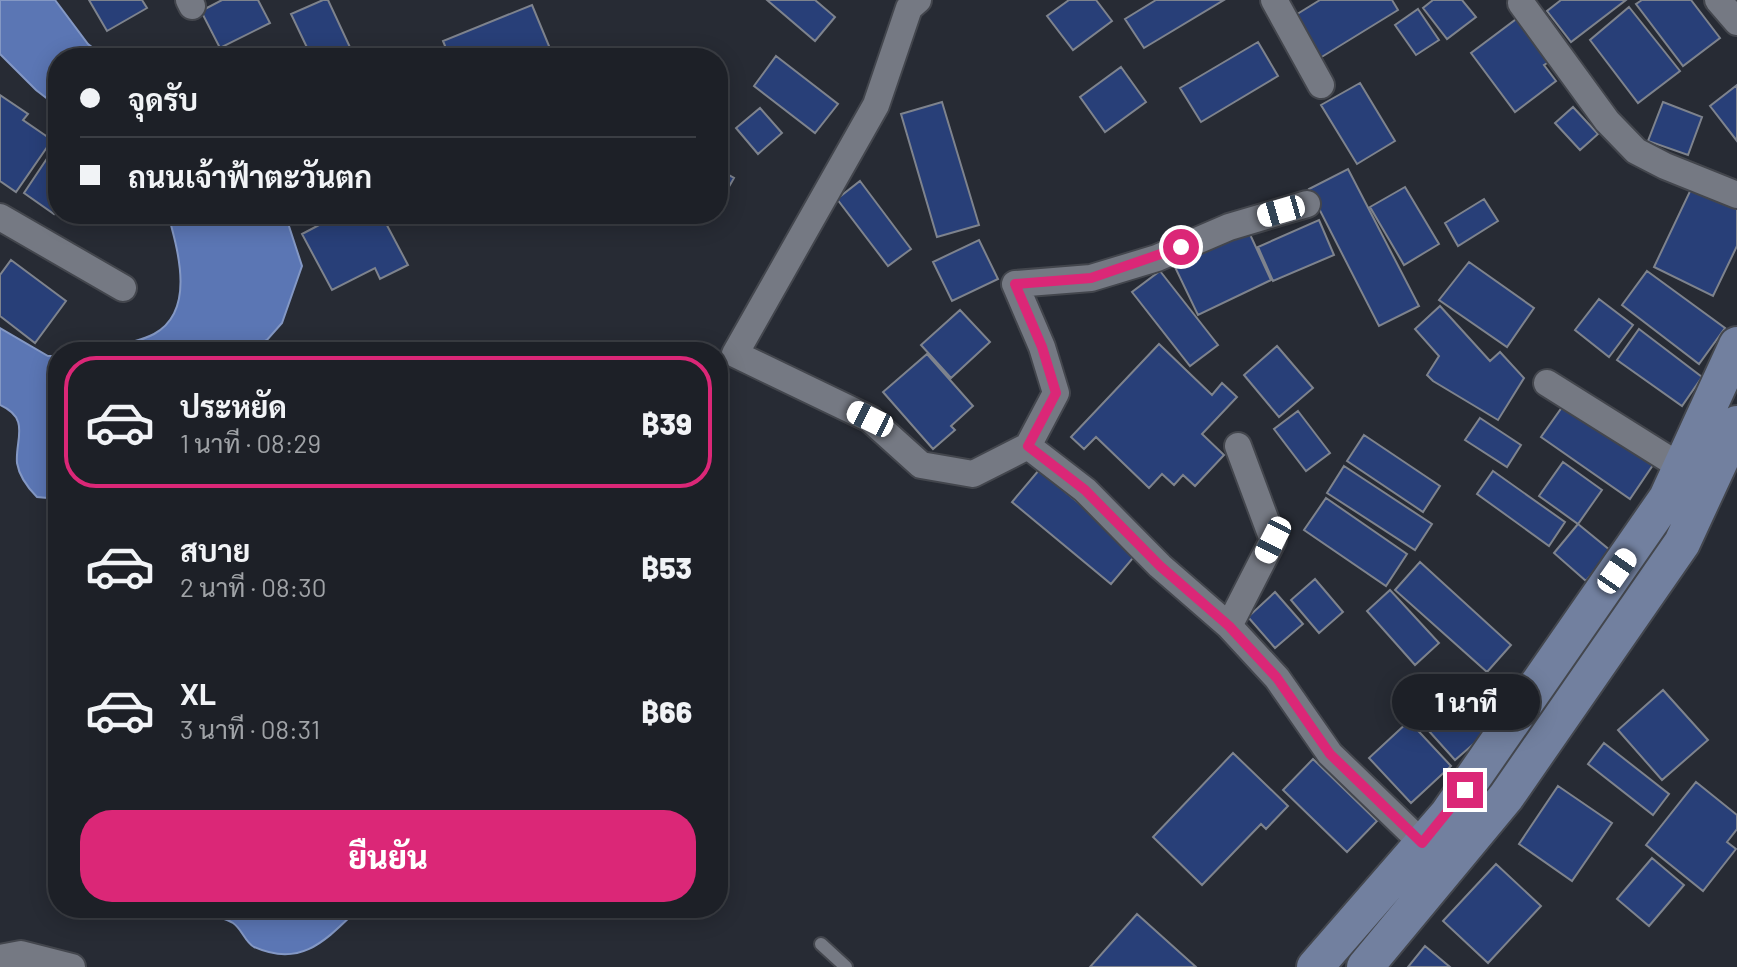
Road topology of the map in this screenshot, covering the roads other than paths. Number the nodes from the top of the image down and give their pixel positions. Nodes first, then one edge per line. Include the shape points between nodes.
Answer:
1 (918, 0) edge
2 (1718, 0) edge
3 (1278, 1) edge
4 (1521, 3) dead end
5 (1737, 22) edge
6 (1321, 85) dead end
7 (1737, 195) edge
8 (1307, 204) dead end
9 (0, 217) edge
10 (123, 288) dead end
11 (1737, 345) edge
12 (1547, 383) dead end
13 (1737, 424) edge
14 (1028, 446) junction
15 (1238, 446) dead end
16 (1681, 467) junction
17 (1229, 626) junction
18 (1422, 843) junction
19 (821, 944) dead end
20 (0, 958) edge
21 (72, 967) edge
22 (846, 967) edge
23 (1315, 967) edge
24 (1365, 967) edge

1 - 14 street via 909,8 876,105 735,354 870,419 921,465 973,474
2 - 5 street
3 - 6 street
4 - 7 street via 1607,121 1636,151
8 - 14 street via 1091,278 1015,284 1056,393
9 - 10 street
11 - 16 main road
12 - 16 street
13 - 24 main road via 1682,543 1506,797
14 - 17 street via 1085,490
15 - 17 street via 1273,540
16 - 18 main road via 1667,498 1448,814
17 - 18 street via 1277,678 1330,754
18 - 23 main road
19 - 22 lane
20 - 21 street via 21,954

